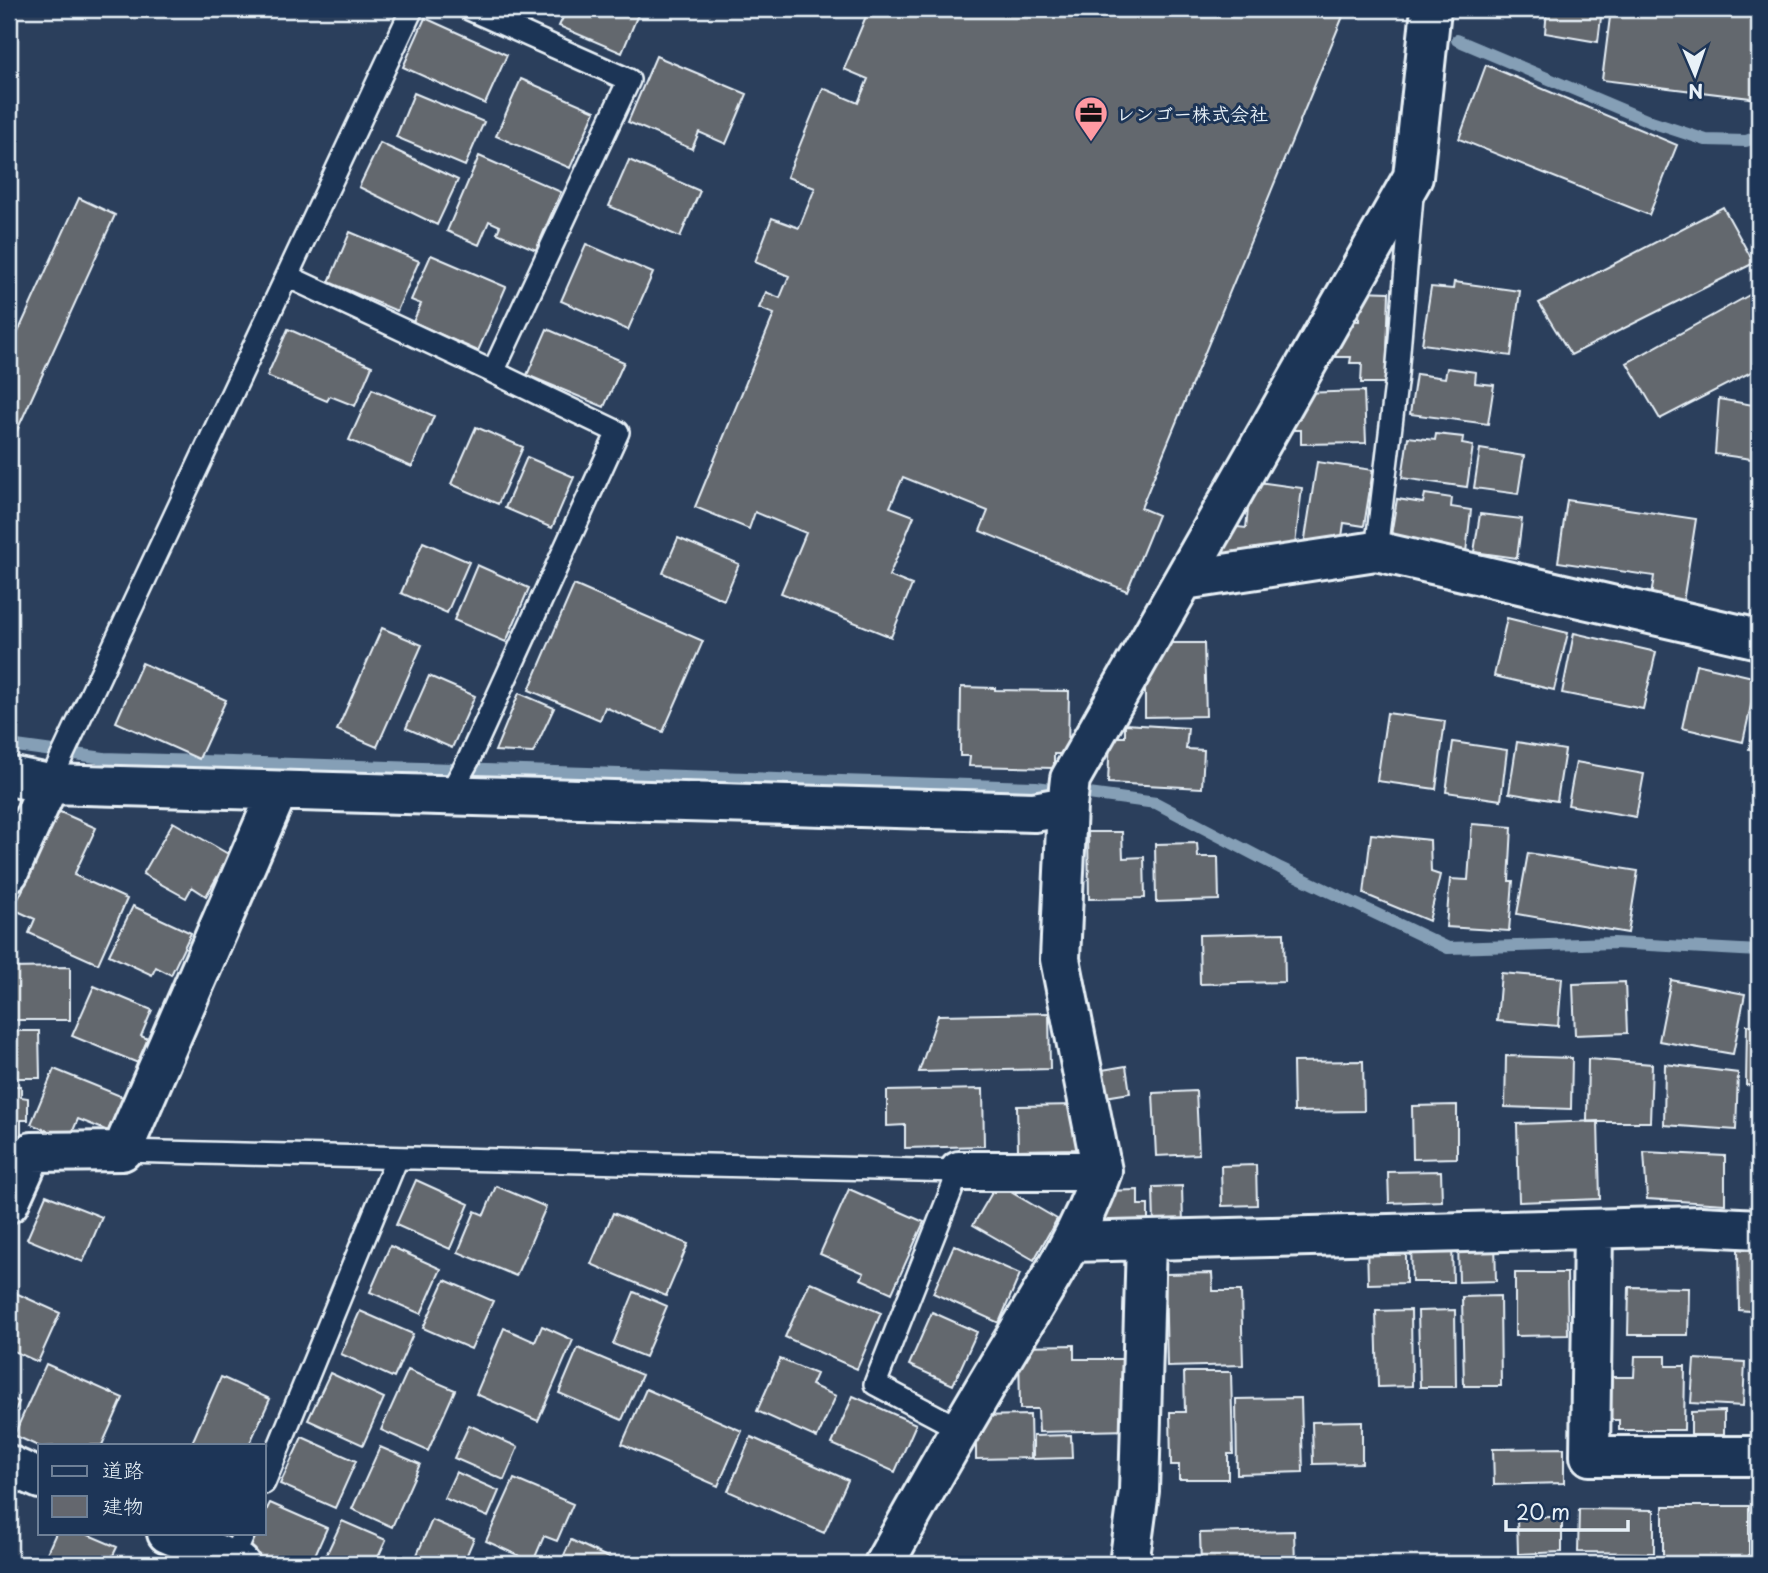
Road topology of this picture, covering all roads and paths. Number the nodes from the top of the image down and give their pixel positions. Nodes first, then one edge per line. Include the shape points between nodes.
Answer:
1 (412, 9) edge
2 (469, 9) edge
3 (1431, 9) edge
4 (1413, 177) junction
5 (287, 276) junction
6 (493, 372) junction
7 (1376, 551) junction
8 (1184, 580) junction
9 (1759, 639) edge
10 (9, 776) edge
11 (53, 776) junction
12 (452, 789) junction
13 (278, 791) junction
14 (1069, 793) junction
15 (9, 872) edge
16 (122, 1151) junction
17 (20, 1152) edge
18 (397, 1158) junction
19 (960, 1171) junction
20 (1102, 1171) junction
21 (9, 1203) edge
22 (1592, 1229) junction
23 (1759, 1229) edge
24 (1071, 1241) junction
25 (1146, 1241) junction
26 (960, 1429) junction
27 (1759, 1456) edge
28 (9, 1465) edge
29 (38, 1478) edge
30 (266, 1478) edge
31 (171, 1534) edge
32 (239, 1553) edge
33 (884, 1564) edge
34 (1129, 1564) edge

1 - 5 lane
2 - 6 lane via 629,80
3 - 4 street
4 - 7 lane via 1397,375
4 - 8 street
5 - 6 lane
5 - 11 lane
6 - 12 lane via 618,432
7 - 8 street
7 - 9 street
8 - 14 street
10 - 11 street
11 - 13 street
11 - 15 street
12 - 13 street
12 - 14 street via 1034,812
13 - 16 street
14 - 20 street via 1060,959
16 - 17 street
16 - 18 lane
17 - 21 street
18 - 19 lane
18 - 30 lane
19 - 20 street
19 - 26 lane via 875,1384
20 - 24 street
22 - 23 street
22 - 25 street
22 - 27 street via 1590,1456
24 - 25 street
24 - 26 street
25 - 34 street via 1139,1491
26 - 33 street
28 - 29 street
31 - 32 street

